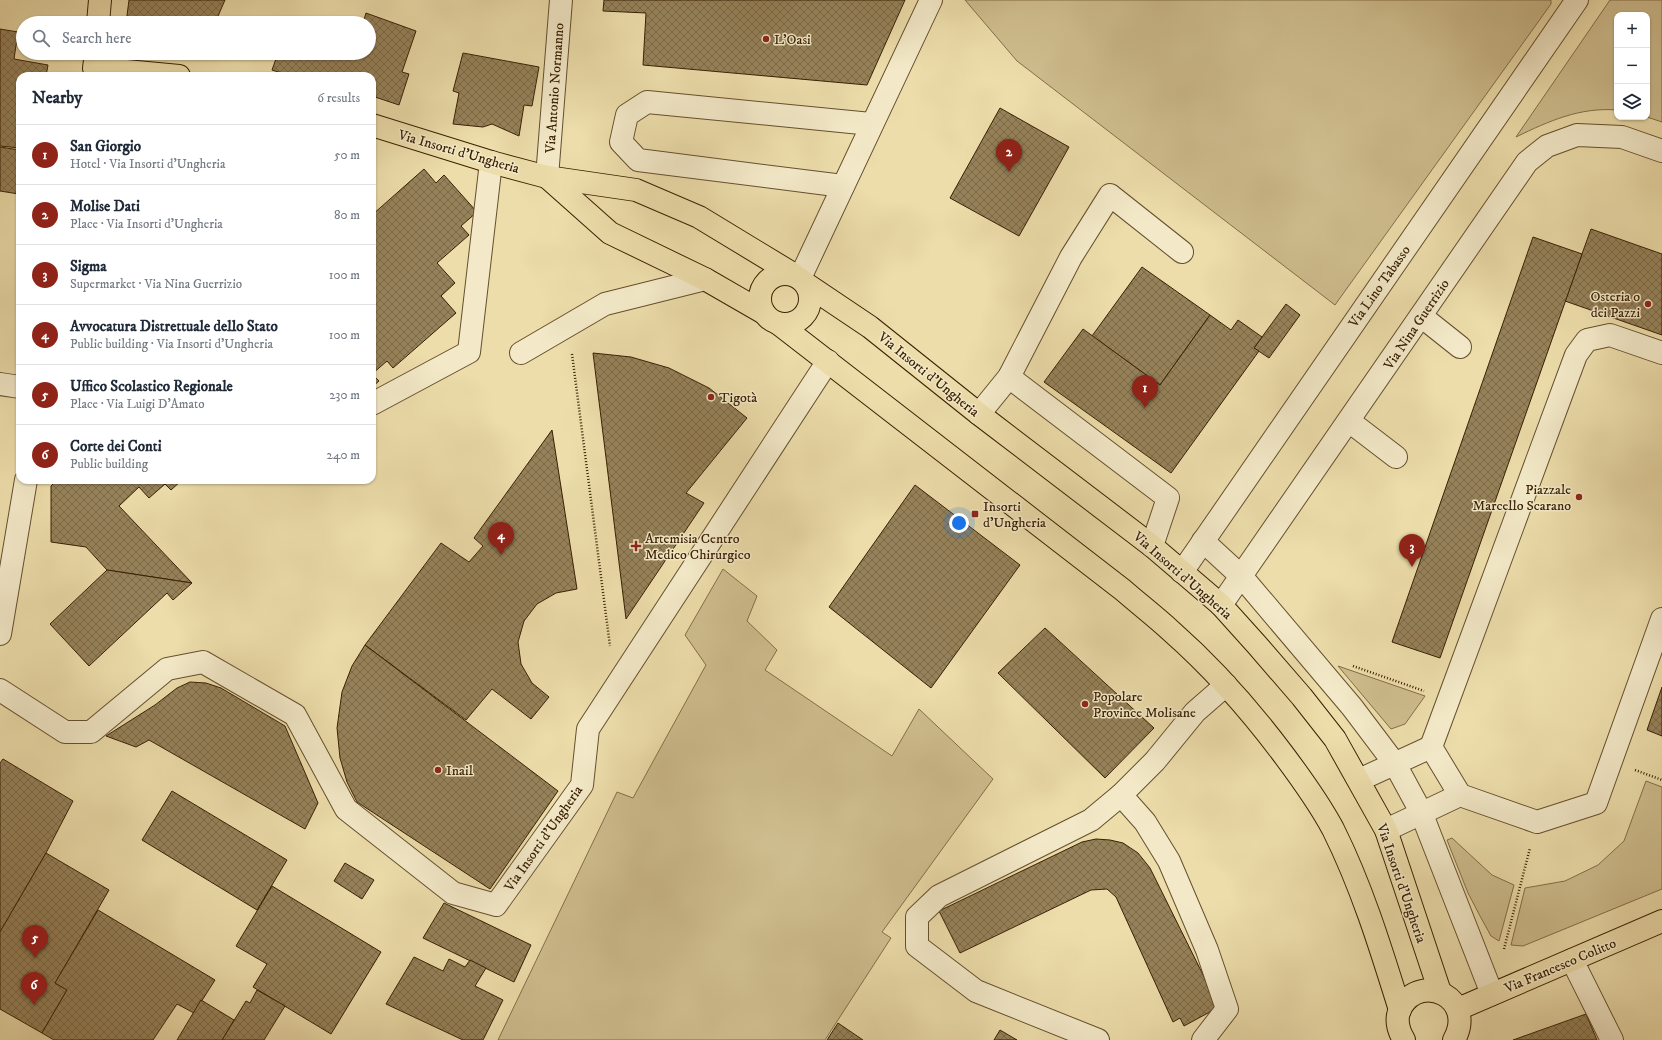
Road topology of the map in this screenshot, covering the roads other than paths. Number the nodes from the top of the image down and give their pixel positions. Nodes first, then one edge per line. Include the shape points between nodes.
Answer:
1 (100, 0) edge
2 (561, 0) edge
3 (931, 0) edge
4 (1577, 0) edge
5 (99, 16) edge
6 (94, 66) edge
7 (145, 72) edge
8 (871, 124) junction
9 (376, 126) edge
10 (1662, 151) edge
11 (638, 160) junction
12 (491, 162) junction
13 (547, 177) junction
14 (843, 186) junction
15 (636, 190) junction
16 (1182, 252) dead end
17 (705, 279) junction
18 (800, 279) junction
19 (1421, 316) junction
20 (772, 318) junction
21 (1460, 347) dead end
22 (521, 353) dead end
23 (1662, 353) edge
24 (828, 361) junction
25 (1009, 377) junction
26 (0, 384) edge
27 (16, 386) edge
28 (376, 402) edge
29 (979, 414) junction
30 (1350, 420) junction
31 (1396, 457) dead end
32 (25, 484) edge
33 (1203, 541) junction
34 (1152, 546) junction
35 (1182, 572) junction
36 (1242, 577) junction
37 (1221, 605) junction
38 (1662, 619) edge
39 (0, 634) edge
40 (1226, 684) junction
41 (0, 690) edge
42 (1431, 747) junction
43 (1395, 764) junction
44 (1359, 780) junction
45 (1121, 795) junction
46 (1460, 795) junction
47 (1421, 812) junction
48 (1386, 830) junction
49 (1662, 921) edge
50 (1572, 960) junction
51 (1440, 992) junction
52 (1492, 994) junction
53 (1458, 1009) junction
54 (1400, 1010) junction
55 (1399, 1038) edge
56 (1098, 1040) edge
57 (1203, 1040) edge
58 (1454, 1040) edge
59 (1612, 1040) edge

1 - 5 main road
2 - 13 street, Via Antonio Normanno
3 - 8 street
4 - 33 street, Via Lino Tabasso
6 - 7 main road
8 - 11 street via 647,102 627,115 621,142
8 - 14 street
9 - 12 main road, Via Insorti d'Ungheria
10 - 19 street, Via Nina Guerrizio via 1622,137 1577,135 1547,146 1527,162
11 - 14 street
11 - 15 street
12 - 13 main road, Via Insorti d'Ungheria
12 - 28 street via 469,352
13 - 15 main road, Via Insorti d'Ungheria
13 - 17 main road, Via Insorti d'Ungheria via 610,232
14 - 18 street
15 - 18 main road, Via Insorti d'Ungheria via 699,217
16 - 25 street via 1110,195 1071,257
17 - 20 main road, Via Insorti d'Ungheria
17 - 22 street via 605,304
18 - 20 main road via 810,292 811,301 804,317 796,322
18 - 20 main road via 785,273 769,278 760,292 759,300
18 - 29 main road, Via Insorti d'Ungheria via 870,326
19 - 21 street
19 - 30 street, Via Nina Guerrizio
20 - 24 main road, Via Insorti d'Ungheria
23 - 42 street via 1610,335 1587,340 1576,355
24 - 40 main road, Via Insorti d'Ungheria via 1123,590 1172,632
24 - 41 street, Via Insorti d'Ungheria via 588,729 582,785 496,905 453,893 346,809 294,715 203,662 167,669 91,732 65,732
25 - 29 street
25 - 34 street via 1168,498
26 - 27 street
29 - 34 main road, Via Insorti d'Ungheria
30 - 31 street
30 - 36 street, Via Nina Guerrizio
32 - 39 street
33 - 35 street, Via Lino Tabasso
33 - 36 street
34 - 35 main road, Via Insorti d'Ungheria
35 - 37 main road, Via Insorti d'Ungheria
36 - 37 street, Via Nina Guerrizio
36 - 43 street via 1352,707
37 - 44 main road, Via Insorti d'Ungheria via 1326,727
38 - 46 street via 1596,803 1537,822
40 - 45 street via 1195,712 1155,761
40 - 54 main road, Via Insorti d'Ungheria via 1303,780 1332,828 1373,923
42 - 43 street
42 - 46 street
43 - 44 street
43 - 47 street
44 - 48 main road, Via Insorti d'Ungheria
45 - 56 street via 1091,820 939,896 918,917 917,946 976,991
45 - 57 street via 1145,822 1168,861 1207,950 1227,1009
46 - 47 street
47 - 48 street
47 - 52 street
48 - 51 main road, Via Insorti d'Ungheria
49 - 50 main road, Via Francesco Colitto
50 - 52 main road, Via Francesco Colitto
50 - 59 street
51 - 53 main road via 1454,1002
51 - 54 main road via 1418,992 1405,1002
52 - 53 main road, Via Francesco Colitto
53 - 58 main road via 1460,1025
54 - 55 main road, Via Insorti d'Ungheria

